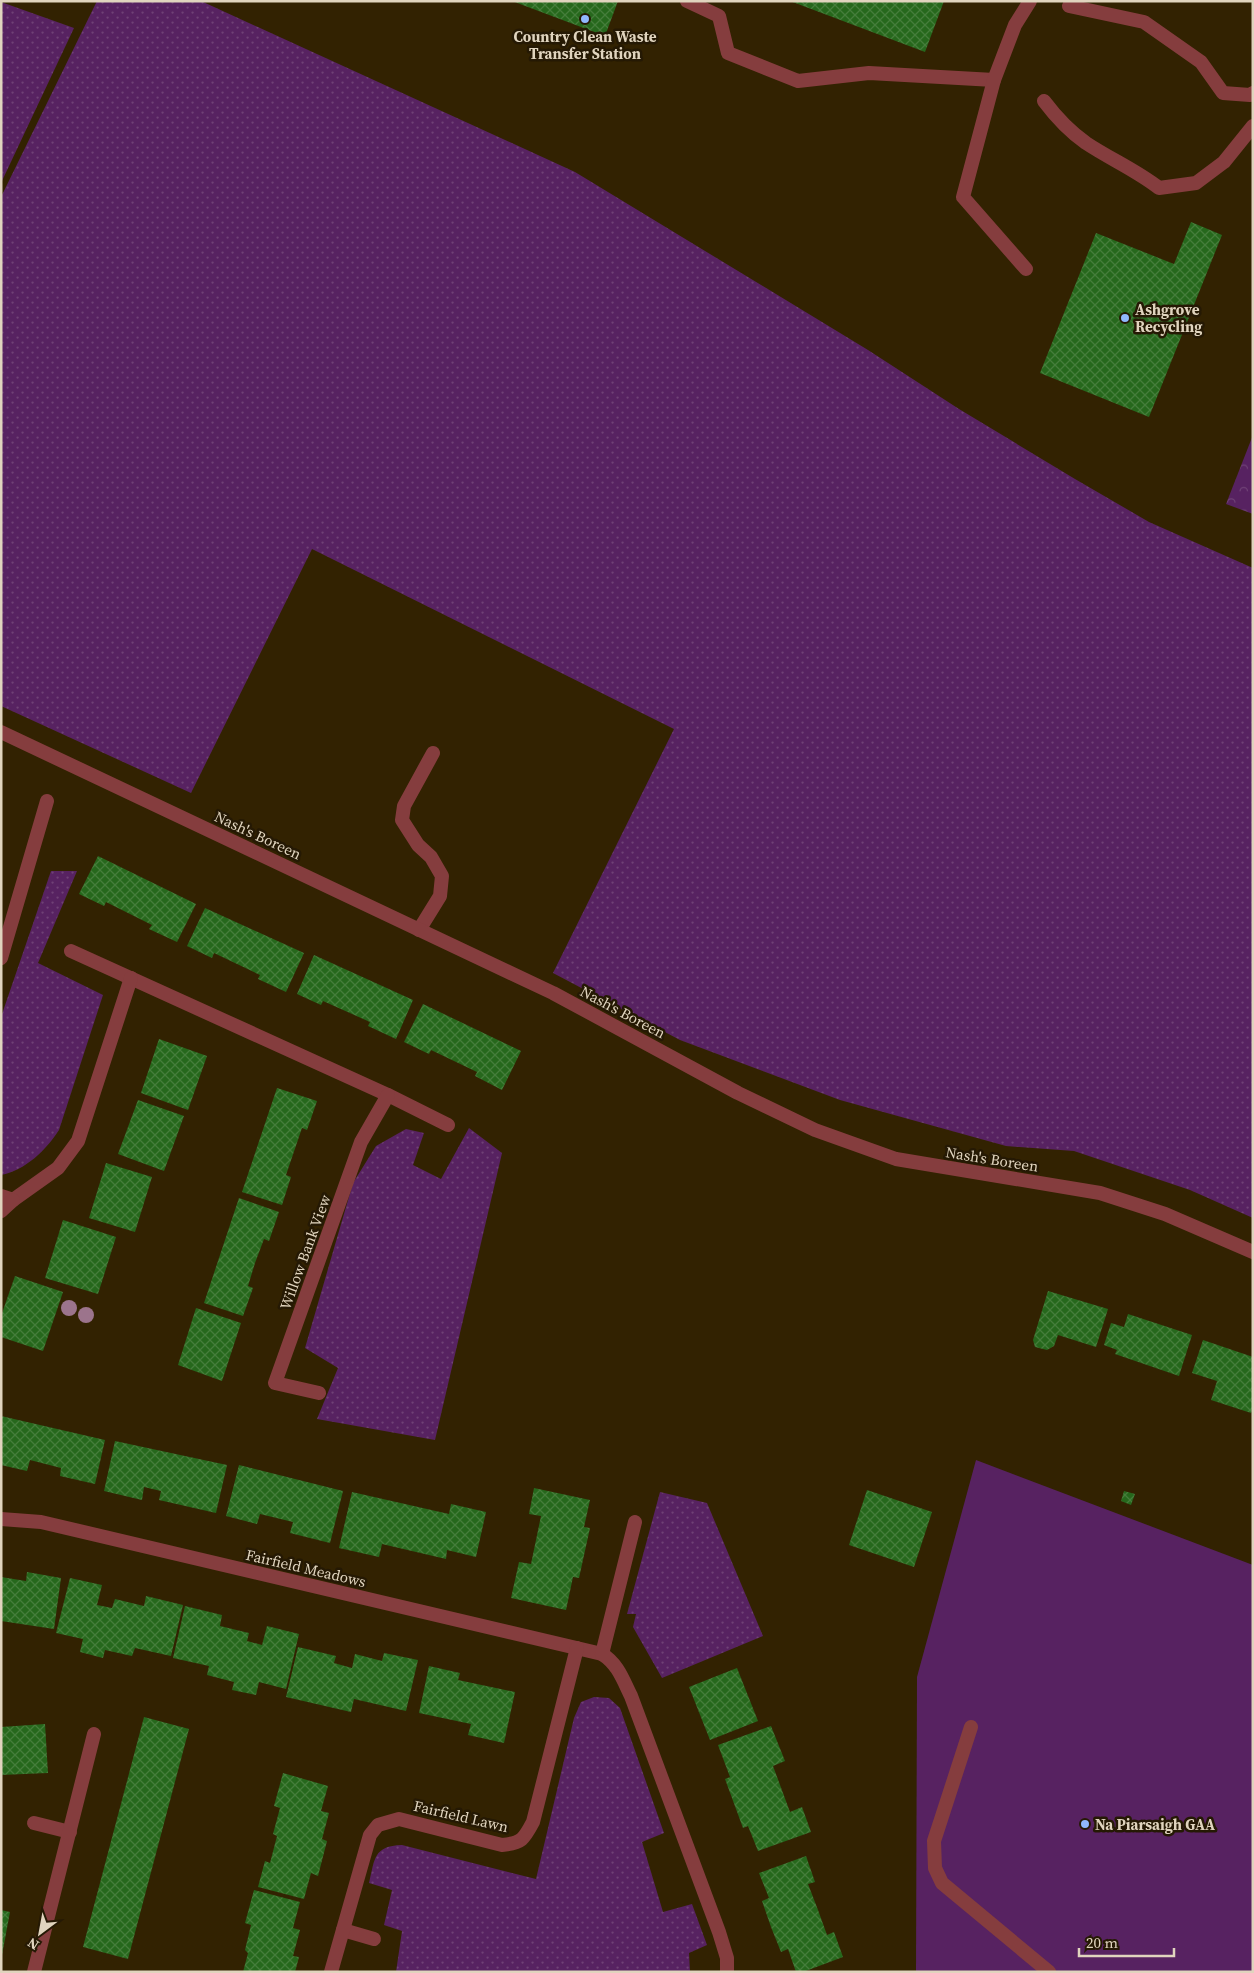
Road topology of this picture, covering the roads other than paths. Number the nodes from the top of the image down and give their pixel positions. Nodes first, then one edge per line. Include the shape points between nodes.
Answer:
1 (687, 1) edge
2 (1030, 1) edge
3 (1069, 6) dead end
4 (994, 80) junction
5 (1253, 93) edge
6 (1044, 102) dead end
7 (1253, 126) edge
8 (1026, 269) dead end
9 (1, 732) edge
10 (433, 753) dead end
11 (48, 801) dead end
12 (420, 930) junction
13 (71, 951) dead end
14 (1, 958) edge
15 (131, 978) junction
16 (388, 1095) junction
17 (448, 1125) dead end
18 (7, 1198) edge
19 (1, 1211) edge
20 (1253, 1252) edge
21 (319, 1393) dead end
22 (1, 1519) edge
23 (635, 1522) dead end
24 (577, 1648) junction
25 (602, 1654) junction
26 (971, 1727) dead end
27 (94, 1734) dead end
28 (34, 1823) dead end
29 (70, 1832) junction
30 (343, 1930) junction
31 (374, 1939) dead end
32 (34, 1972) edge
33 (331, 1972) edge
34 (727, 1972) edge
35 (1049, 1972) edge

1 - 4 street via 719,16 728,52 798,81 869,73
2 - 4 street via 1015,25
3 - 5 street via 1144,22 1201,62 1223,93
4 - 8 street via 963,197
6 - 7 street via 1060,121 1086,142 1159,188 1196,183 1224,162
9 - 12 street, Nash's Boreen
10 - 12 street via 404,806 402,820 442,876 440,896
11 - 14 street
12 - 20 street, Nash's Boreen via 553,993 738,1093 815,1130 896,1159 1100,1193 1165,1214
13 - 15 street
15 - 16 street
15 - 18 street via 78,1141 58,1168
16 - 17 street
16 - 21 street, Willow Bank View via 361,1142 275,1382
18 - 19 street
22 - 24 street, Fairfield Meadows via 41,1522
23 - 25 street
24 - 25 street, Fairfield Meadows
24 - 30 street, Fairfield Lawn via 533,1822 525,1838 515,1844 502,1845 399,1819 378,1824 370,1835
25 - 34 street via 619,1670 631,1696 719,1932 727,1958
26 - 35 street via 934,1841 935,1868 942,1883
27 - 29 street
28 - 29 street
29 - 32 street
30 - 31 street
30 - 33 street, Fairfield Lawn

